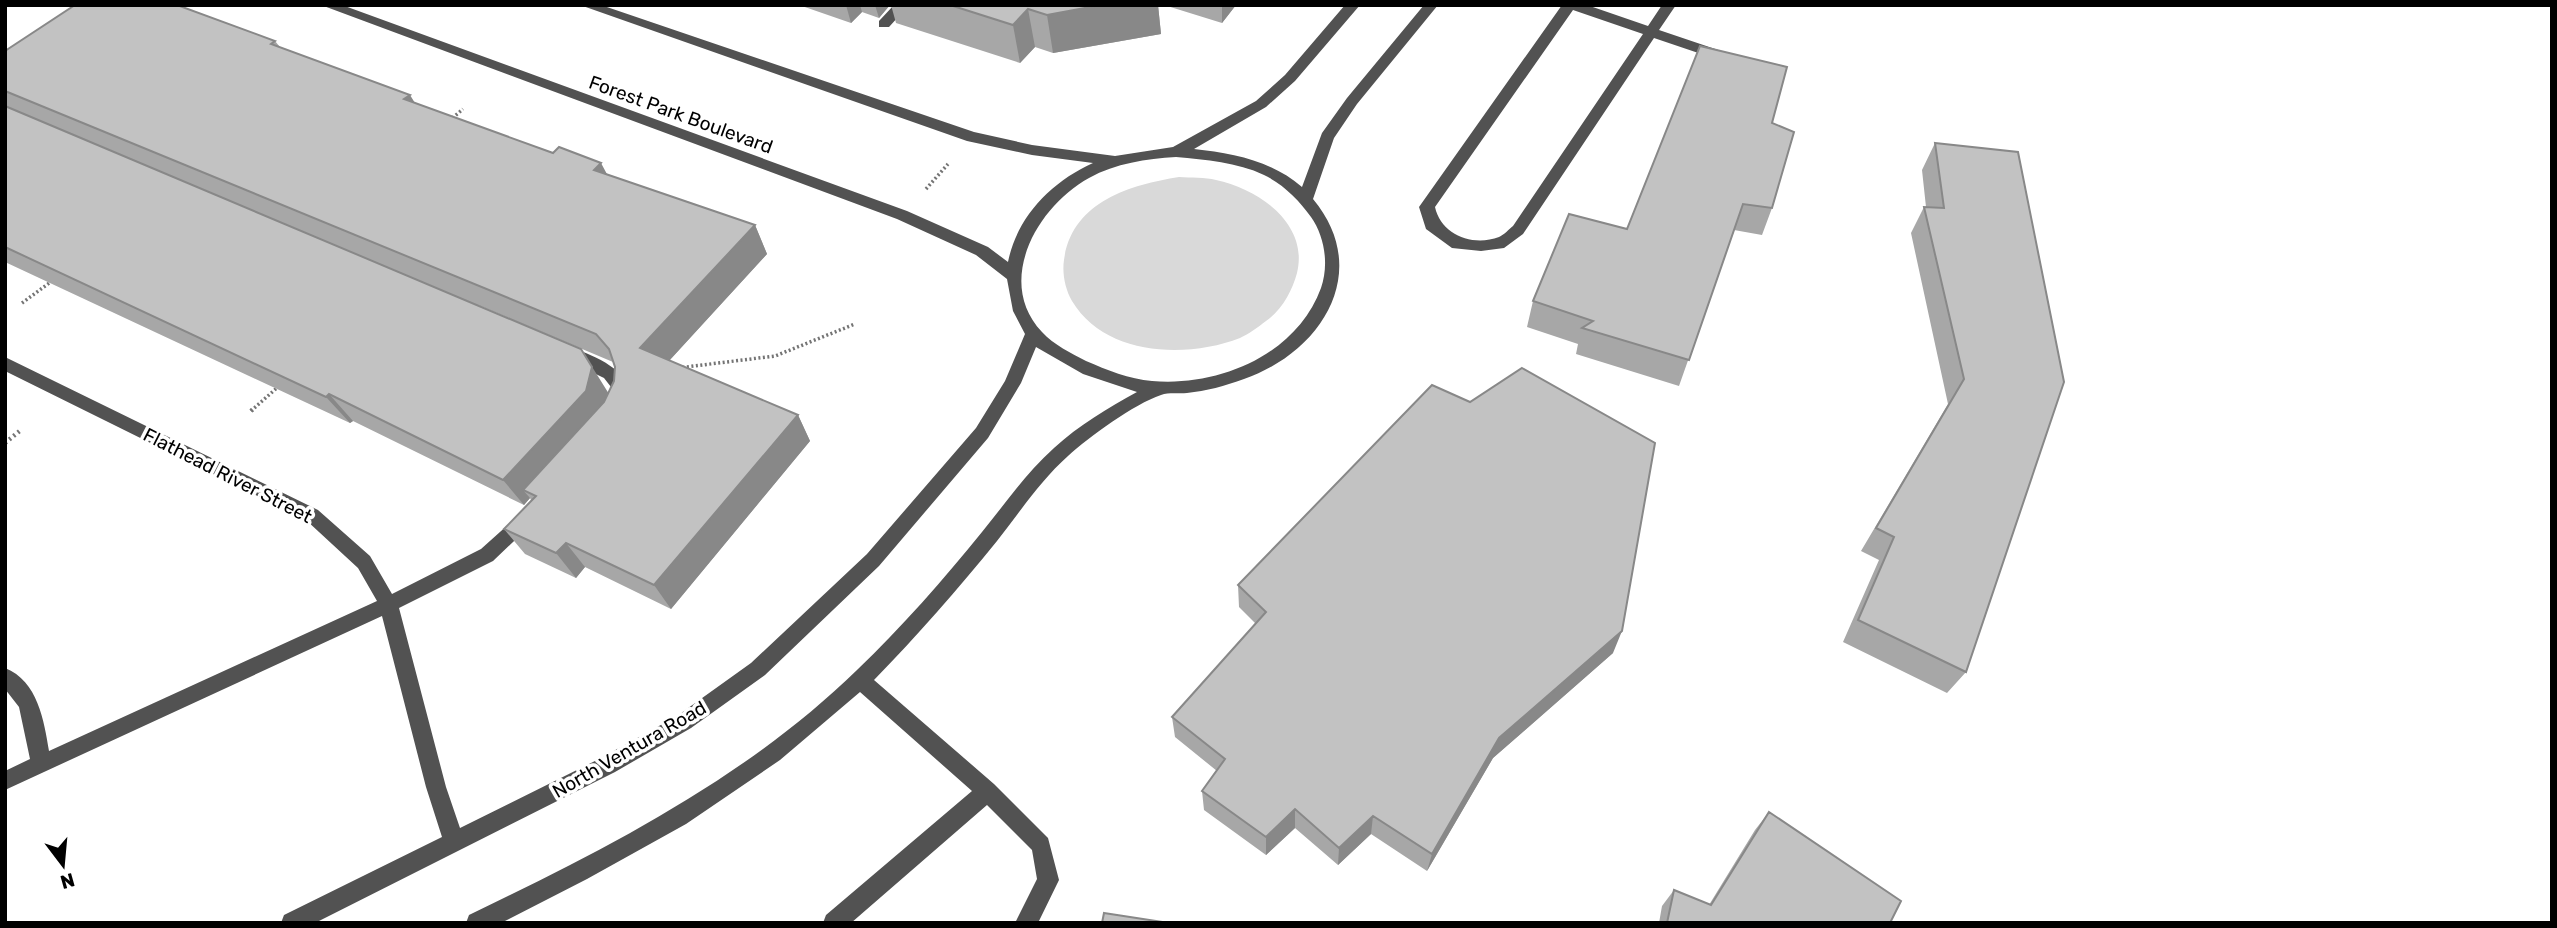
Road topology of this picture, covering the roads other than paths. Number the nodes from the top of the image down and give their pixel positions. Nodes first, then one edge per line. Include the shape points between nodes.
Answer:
1 (328, 5) edge
2 (587, 5) edge
3 (902, 5) edge
4 (1353, 5) edge
5 (1431, 5) edge
6 (1571, 5) edge
7 (1669, 5) edge
8 (884, 24) dead end
9 (1651, 33) junction
10 (1725, 57) edge
11 (1176, 152) junction
12 (1113, 161) junction
13 (1306, 198) junction
14 (1013, 275) junction
15 (1033, 334) junction
16 (557, 348) edge
17 (5, 363) edge
18 (1158, 388) junction
19 (617, 413) edge
20 (535, 509) edge
21 (389, 605) junction
22 (5, 677) edge
23 (860, 680) junction
24 (41, 764) junction
25 (5, 781) edge
26 (986, 791) junction
27 (454, 842) junction
28 (292, 923) edge
29 (477, 923) edge
30 (834, 923) edge
31 (1026, 923) edge

1 - 14 street, Forest Park Boulevard via 902,215 982,251
2 - 12 street via 972,137
3 - 8 street
4 - 11 street via 1290,78 1261,104
5 - 13 street via 1327,137
6 - 9 street
6 - 9 street via 1427,207 1431,225 1452,242 1504,242 1518,230
7 - 9 street
9 - 10 street
11 - 12 street
11 - 13 street via 1226,156 1270,172
12 - 14 street via 1071,182 1038,211 1018,244
13 - 18 street via 1327,229 1334,266 1326,303 1301,338 1262,366 1212,383
14 - 15 street via 1018,306
15 - 18 street via 1068,359 1115,379
15 - 27 street, North Ventura Road via 1013,383 982,433 873,560 758,669 684,722
16 - 19 street via 606,369 621,386
17 - 21 street, Flathead River Street via 312,515 364,562
18 - 23 street via 1101,422 1049,463 932,606
20 - 21 street via 486,555
21 - 24 street
21 - 27 street, Flathead River Street
22 - 24 street via 16,683 30,707
23 - 26 street
23 - 29 street via 790,742 718,793 601,863
24 - 25 street
26 - 30 street
26 - 31 street via 1041,845 1048,880
27 - 28 street, North Ventura Road

